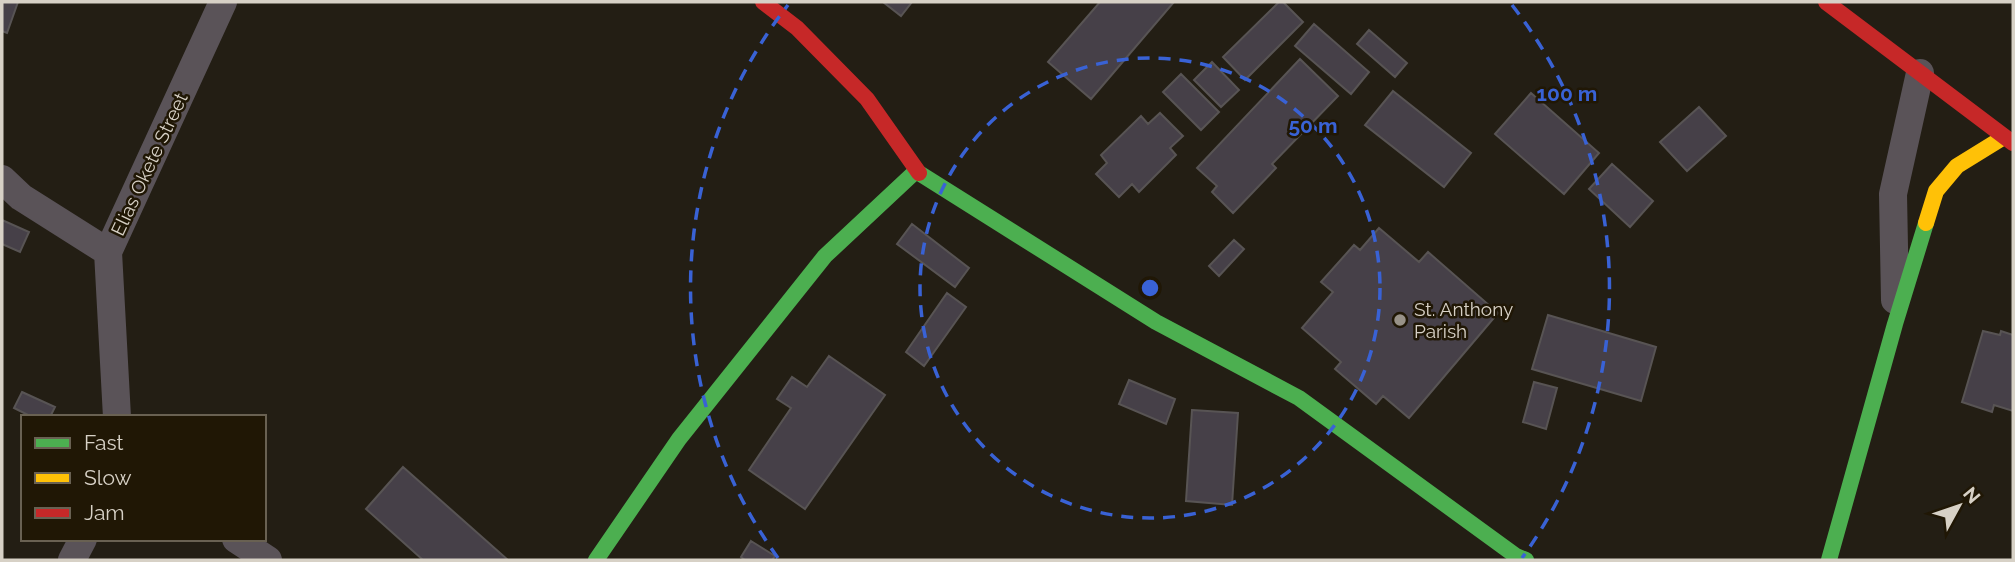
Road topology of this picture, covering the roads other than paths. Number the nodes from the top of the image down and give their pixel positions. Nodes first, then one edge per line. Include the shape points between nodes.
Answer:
1 (223, 2) edge
2 (763, 2) edge
3 (1826, 2) edge
4 (1920, 73) junction
5 (2009, 140) edge
6 (916, 172) junction
7 (2, 179) edge
8 (108, 252) junction
9 (1895, 324) junction
10 (117, 415) edge
11 (82, 541) edge
12 (239, 541) edge
13 (72, 560) edge
14 (268, 560) edge
15 (596, 560) edge
16 (1526, 560) edge
17 (1829, 560) edge

1 - 8 street, Elias Okete Street
2 - 6 street via 797,28 867,99
3 - 4 street
4 - 5 street
4 - 9 street via 1893,194
5 - 9 street via 1957,166 1936,191
6 - 15 street via 825,256 679,439
6 - 16 street via 1156,323 1299,398
7 - 8 street via 21,197
8 - 10 street, Elias Okete Street
9 - 17 street
11 - 13 street
12 - 14 street

